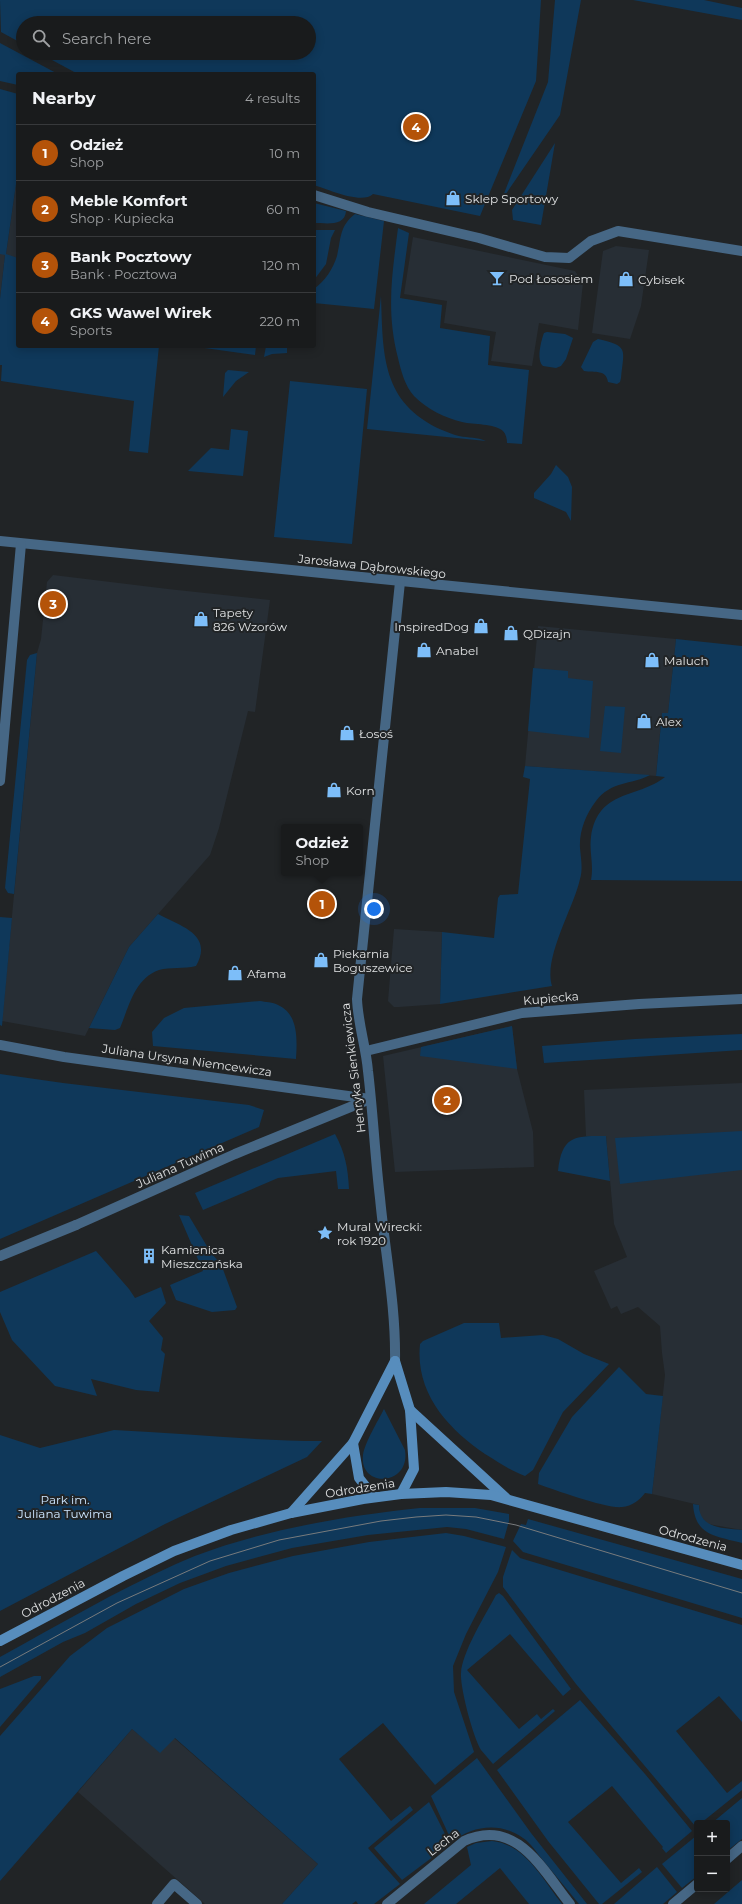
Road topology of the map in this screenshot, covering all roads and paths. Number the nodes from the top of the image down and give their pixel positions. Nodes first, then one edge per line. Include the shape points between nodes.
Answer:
1 (316, 196) edge
2 (742, 251) edge
3 (0, 541) edge
4 (21, 544) junction
5 (400, 582) junction
6 (742, 615) edge
7 (0, 780) edge
8 (742, 999) edge
9 (0, 1045) edge
10 (366, 1051) junction
11 (370, 1098) junction
12 (0, 1256) edge
13 (395, 1361) junction
14 (410, 1410) junction
15 (353, 1443) junction
16 (401, 1494) junction
17 (374, 1497) junction
18 (506, 1498) junction
19 (291, 1513) junction
20 (742, 1565) edge
21 (0, 1641) edge
22 (742, 1846) edge
23 (730, 1856) edge
24 (694, 1886) edge
25 (157, 1904) edge
26 (197, 1904) edge
27 (387, 1904) edge
28 (570, 1904) edge
29 (673, 1904) edge

1 - 2 street via 368,212 479,238 545,257 569,258 591,241 618,230
3 - 4 street, Jarosława Dąbrowskiego
4 - 5 street, Jarosława Dąbrowskiego
4 - 7 street
5 - 6 street, Jarosława Dąbrowskiego
5 - 10 street, Henryka Sienkiewicza via 357,999 358,1017
8 - 10 street, Kupiecka via 522,1013
9 - 11 street, Juliana Ursyna Niemcewicza
10 - 11 street, Henryka Sienkiewicza
11 - 12 street, Juliana Tuwima
11 - 13 street, Henryka Sienkiewicza via 393,1312
13 - 14 street
13 - 15 street
14 - 16 street via 414,1469
14 - 18 street
15 - 17 street via 359,1478
15 - 19 street
16 - 17 street, Odrodzenia
16 - 18 street, Odrodzenia via 476,1493
17 - 19 street, Odrodzenia
18 - 20 street, Odrodzenia
19 - 21 street, Odrodzenia via 231,1530 174,1551
22 - 23 street
24 - 29 street
25 - 26 street via 174,1884
27 - 28 street, Lecha via 464,1841 491,1835 511,1839 520,1844

